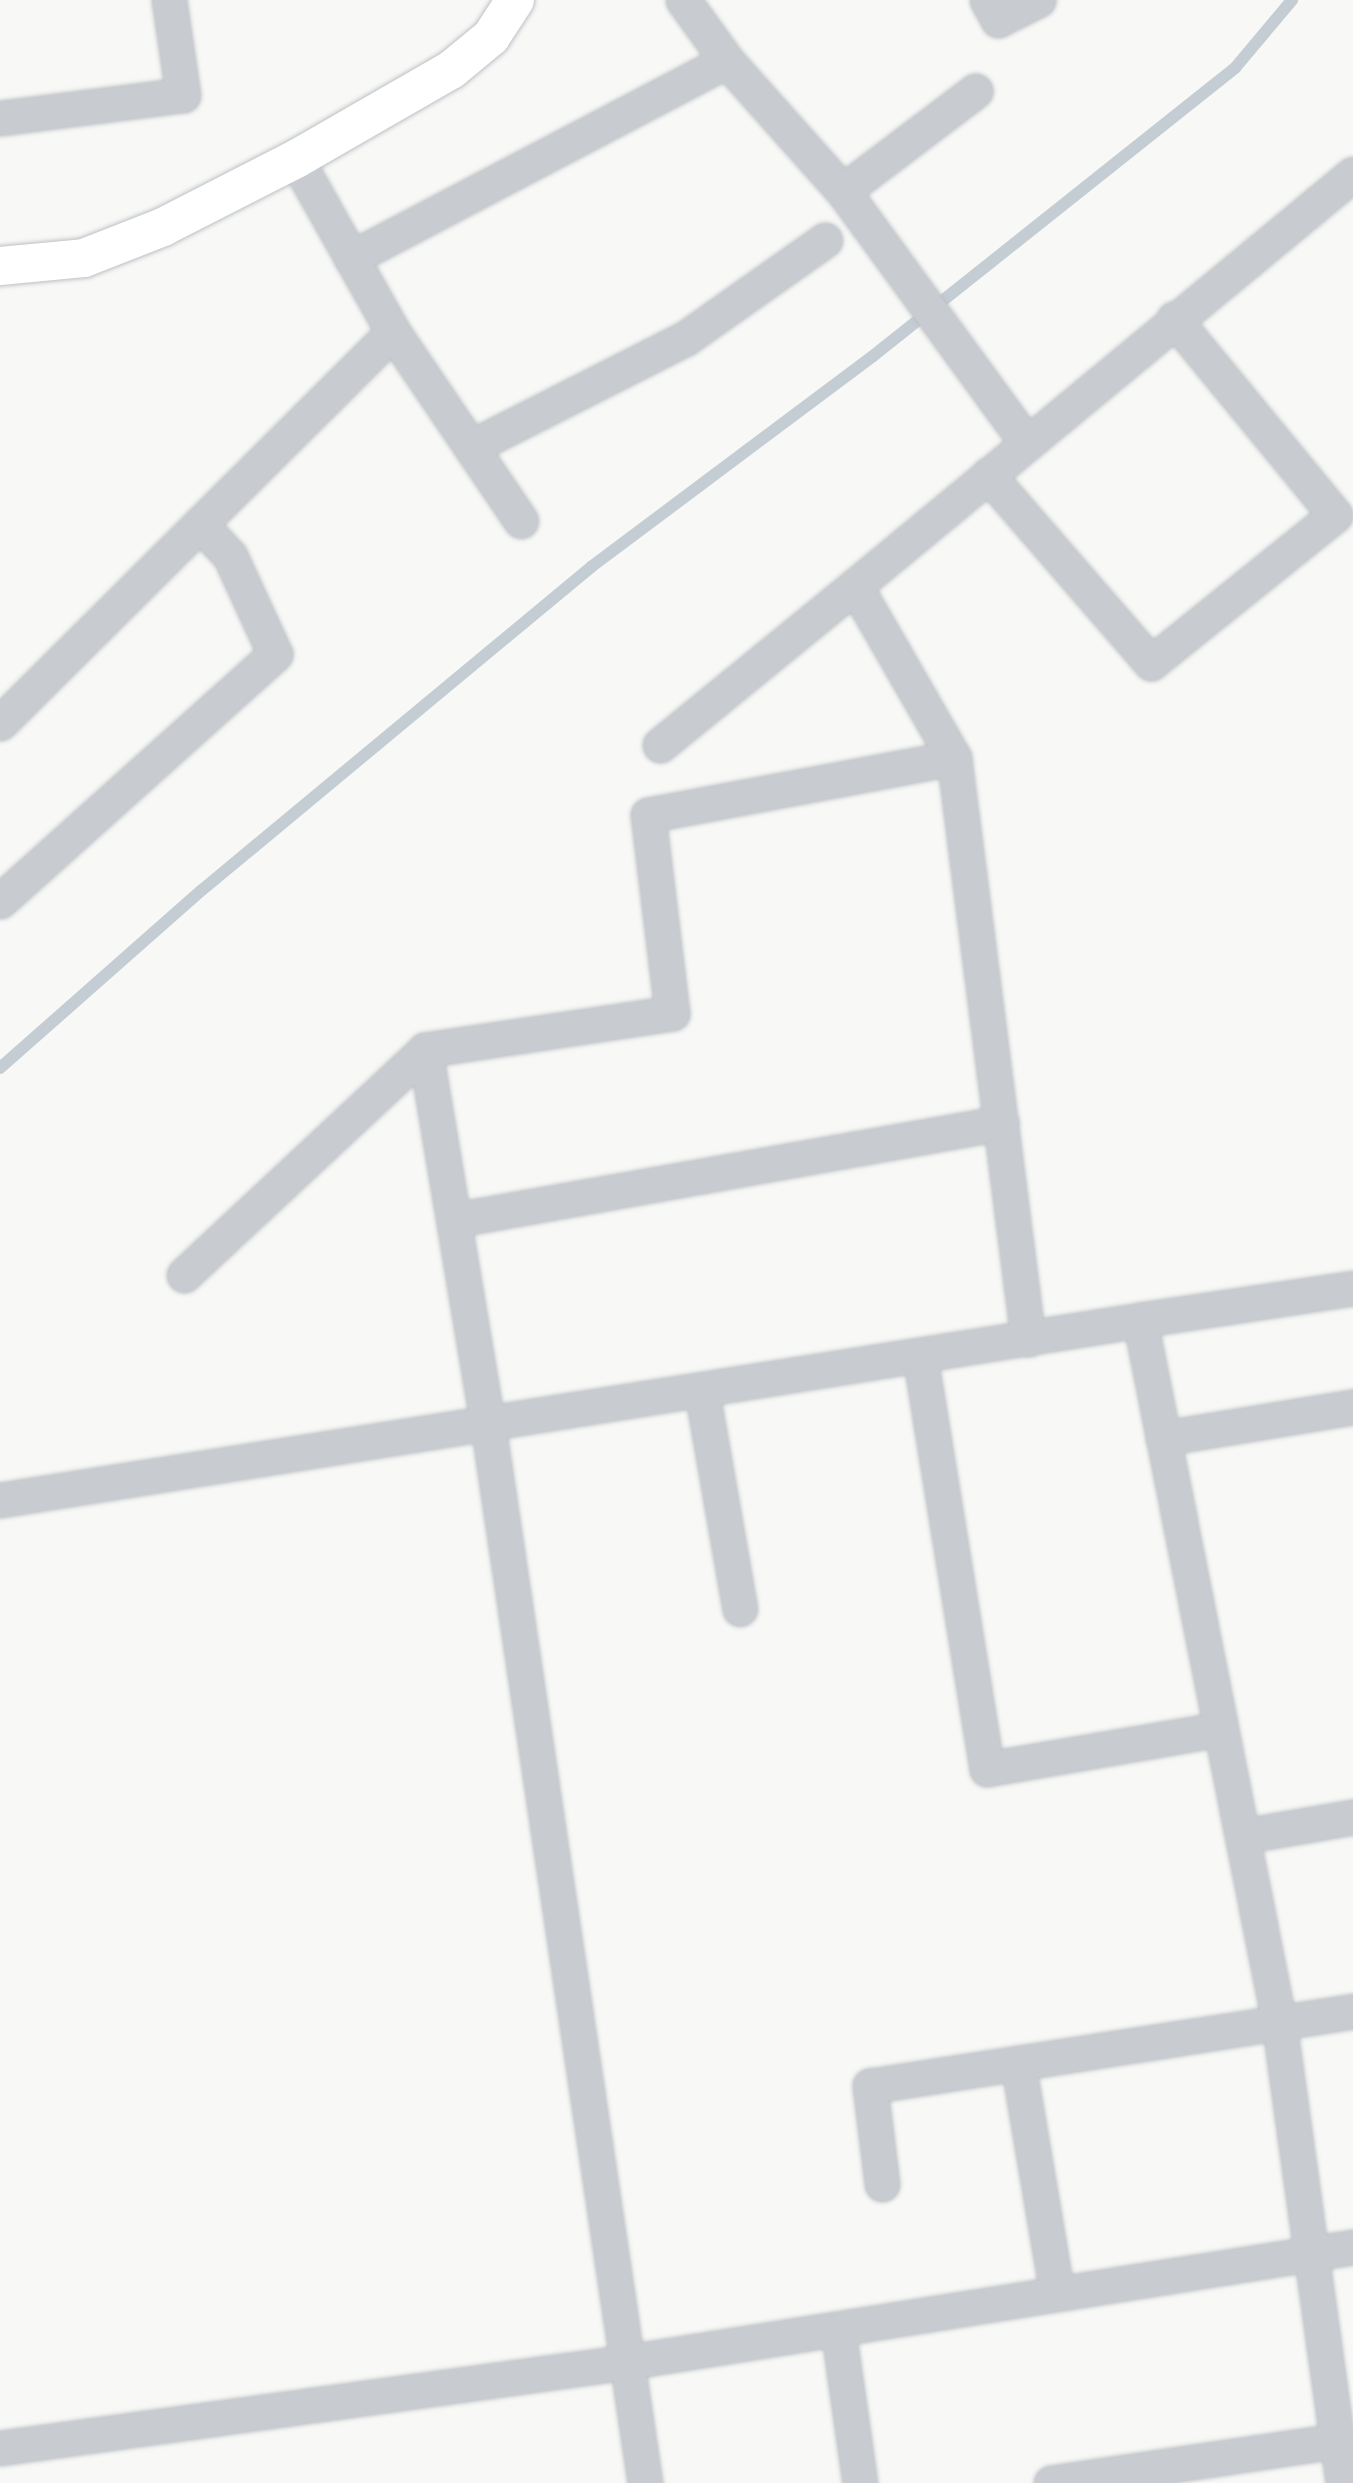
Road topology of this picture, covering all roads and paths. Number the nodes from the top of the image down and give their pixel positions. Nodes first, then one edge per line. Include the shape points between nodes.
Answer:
1 (169, 0) edge
2 (515, 0) edge
3 (683, 0) edge
4 (987, 0) edge
5 (1038, 0) edge
6 (727, 61) junction
7 (975, 92) dead end
8 (0, 118) edge
9 (296, 159) junction
10 (1353, 174) edge
11 (843, 191) junction
12 (825, 240) dead end
13 (351, 258) junction
14 (0, 266) edge
15 (1174, 319) junction
16 (393, 332) junction
17 (1026, 442) junction
18 (471, 447) junction
19 (988, 475) junction
20 (521, 521) dead end
21 (200, 524) junction
22 (855, 586) junction
23 (2, 712) edge
24 (660, 745) dead end
25 (954, 758) junction
26 (0, 901) edge
27 (425, 1050) junction
28 (1001, 1123) junction
29 (454, 1220) junction
30 (184, 1275) dead end
31 (1353, 1288) edge
32 (1140, 1320) junction
33 (1028, 1339) junction
34 (920, 1356) junction
35 (702, 1392) junction
36 (1353, 1407) edge
37 (488, 1425) junction
38 (1163, 1437) junction
39 (0, 1500) edge
40 (740, 1609) dead end
41 (1221, 1729) junction
42 (1353, 1817) edge
43 (1242, 1836) junction
44 (1353, 2011) edge
45 (1279, 2022) junction
46 (1018, 2063) junction
47 (882, 2184) dead end
48 (1353, 2246) edge
49 (1310, 2253) junction
50 (1057, 2294) junction
51 (838, 2329) junction
52 (627, 2362) junction
53 (1337, 2441) junction
54 (0, 2448) edge
55 (645, 2483) edge
56 (860, 2483) edge
57 (1051, 2483) edge
58 (1343, 2483) edge

1 - 8 street via 183,95
2 - 9 street via 491,37 451,70
3 - 6 street
4 - 5 street via 998,20
6 - 11 street
6 - 13 street
7 - 11 street
9 - 13 street
9 - 14 street via 163,226 84,258
10 - 15 street
11 - 17 street via 918,300
12 - 18 street via 687,338
13 - 16 street
15 - 17 street
15 - 19 street via 1335,515 1151,663
16 - 18 street
16 - 21 street
17 - 19 street
18 - 20 street
19 - 22 street
21 - 23 street
21 - 26 street via 230,556 275,654
22 - 24 street
22 - 25 street
25 - 27 street via 648,815 673,1013
25 - 28 street
27 - 29 street
27 - 30 street
28 - 29 street
28 - 33 street
29 - 37 street
31 - 32 street
32 - 33 street
32 - 38 street
33 - 34 street
34 - 35 street
34 - 41 street via 987,1769
35 - 37 street
35 - 40 street
36 - 38 street
37 - 39 street
37 - 52 street
38 - 41 street
41 - 43 street
42 - 43 street
43 - 45 street
44 - 45 street
45 - 46 street
45 - 49 street
46 - 47 street via 870,2086
46 - 50 street
48 - 49 street
49 - 50 street
49 - 53 street
50 - 51 street
51 - 52 street
51 - 56 street
52 - 54 street
52 - 55 street
53 - 57 street
53 - 58 street

